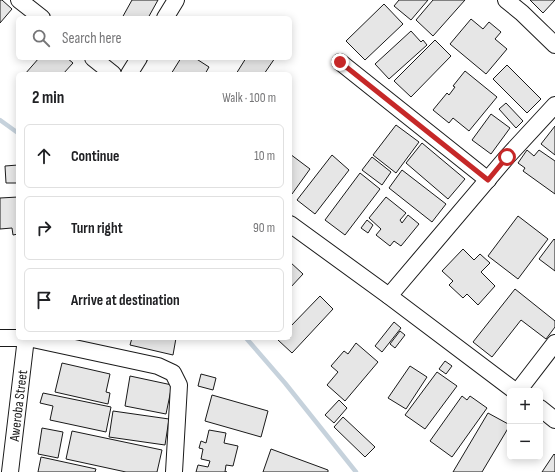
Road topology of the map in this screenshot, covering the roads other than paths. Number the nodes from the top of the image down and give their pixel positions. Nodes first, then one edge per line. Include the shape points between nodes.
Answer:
1 (176, 0) edge
2 (506, 0) edge
3 (21, 1) edge
4 (40, 16) edge
5 (166, 16) edge
6 (555, 45) edge
7 (96, 60) edge
8 (138, 60) edge
9 (340, 62) dead end
10 (110, 72) edge
11 (130, 72) edge
12 (555, 105) edge
13 (488, 180) junction
14 (292, 225) edge
15 (389, 296) junction
16 (0, 338) edge
17 (16, 338) edge
18 (27, 340) edge
19 (36, 340) edge
20 (555, 344) edge
21 (512, 388) edge
22 (518, 388) edge
23 (543, 410) edge
24 (555, 420) edge
25 (10, 472) edge
26 (174, 472) edge

1 - 5 street
2 - 6 street
3 - 4 street
7 - 10 street
8 - 11 street
9 - 13 street
12 - 13 street
13 - 15 street
14 - 15 street
15 - 21 street
16 - 17 street
18 - 25 street, Aweroba Street
19 - 26 street via 158,366 173,372 179,385
20 - 22 street
23 - 24 street

